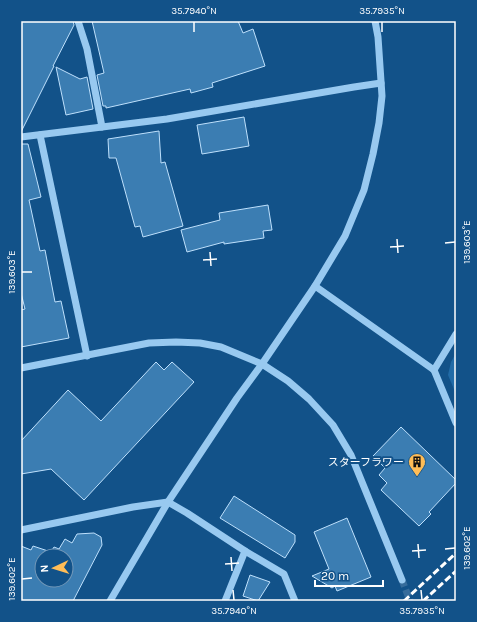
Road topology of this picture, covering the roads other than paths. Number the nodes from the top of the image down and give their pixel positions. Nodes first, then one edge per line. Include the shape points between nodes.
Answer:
1 (78, 21) edge
2 (375, 21) edge
3 (382, 83) junction
4 (102, 127) junction
5 (40, 135) junction
6 (21, 137) edge
7 (315, 286) junction
8 (456, 334) edge
9 (88, 356) junction
10 (262, 364) junction
11 (21, 368) edge
12 (434, 370) junction
13 (456, 424) edge
14 (168, 502) junction
15 (21, 530) edge
16 (245, 551) junction
17 (402, 580) tunnel mouth
18 (110, 601) edge
19 (224, 601) edge
20 (295, 601) edge

1 - 4 street via 87,49
2 - 3 street
3 - 4 street via 167,119
3 - 7 street via 379,123 364,190 345,236
4 - 5 street
5 - 6 street
5 - 9 street
7 - 10 street
7 - 12 street
8 - 12 street
9 - 10 street via 149,343 200,343 221,347
9 - 11 street
10 - 14 street
10 - 17 street via 288,380 333,425 351,455
12 - 13 street
14 - 15 street
14 - 16 street
14 - 18 street
16 - 19 street
16 - 20 street via 284,574

